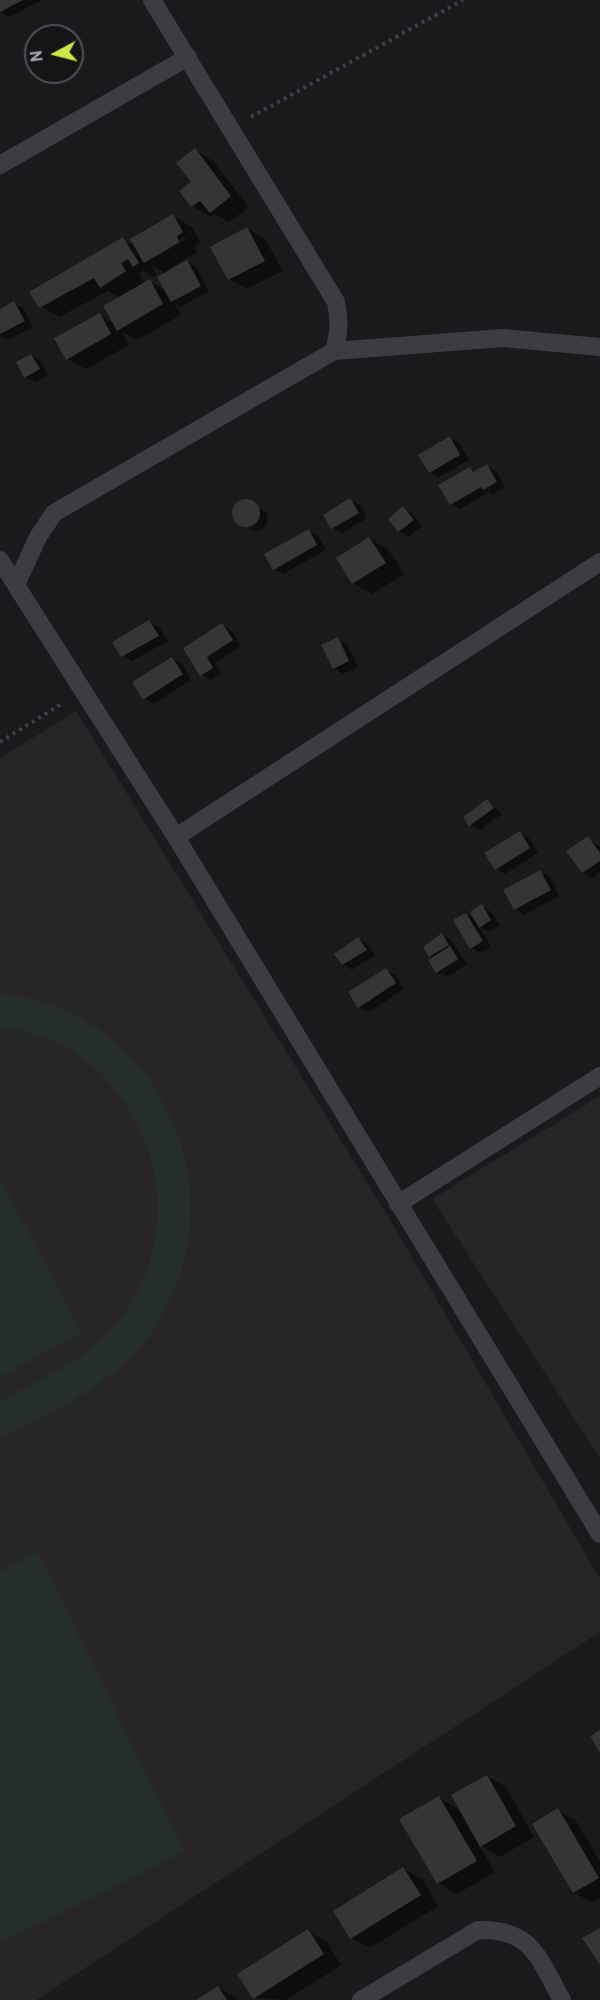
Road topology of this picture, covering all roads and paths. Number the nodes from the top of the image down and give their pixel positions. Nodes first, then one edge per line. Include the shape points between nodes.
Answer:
1 (152, 0) edge
2 (463, 0) edge
3 (188, 57) junction
4 (231, 128) junction
5 (0, 165) edge
6 (600, 348) edge
7 (334, 351) junction
8 (0, 560) edge
9 (600, 562) edge
10 (16, 585) junction
11 (82, 692) junction
12 (0, 742) edge
13 (176, 837) junction
14 (600, 1076) edge
15 (398, 1204) junction
16 (600, 1534) edge
17 (361, 2000) edge
18 (562, 2000) edge

1 - 3 street
2 - 4 path
3 - 4 street
3 - 5 street
4 - 7 street via 336,302 340,320
6 - 7 street via 503,338
7 - 10 street via 54,513
8 - 10 street
9 - 13 street
10 - 11 street
11 - 12 path
11 - 13 street
13 - 15 street
14 - 15 street
15 - 16 street
17 - 18 street via 478,1930 500,1929 518,1936 534,1950

